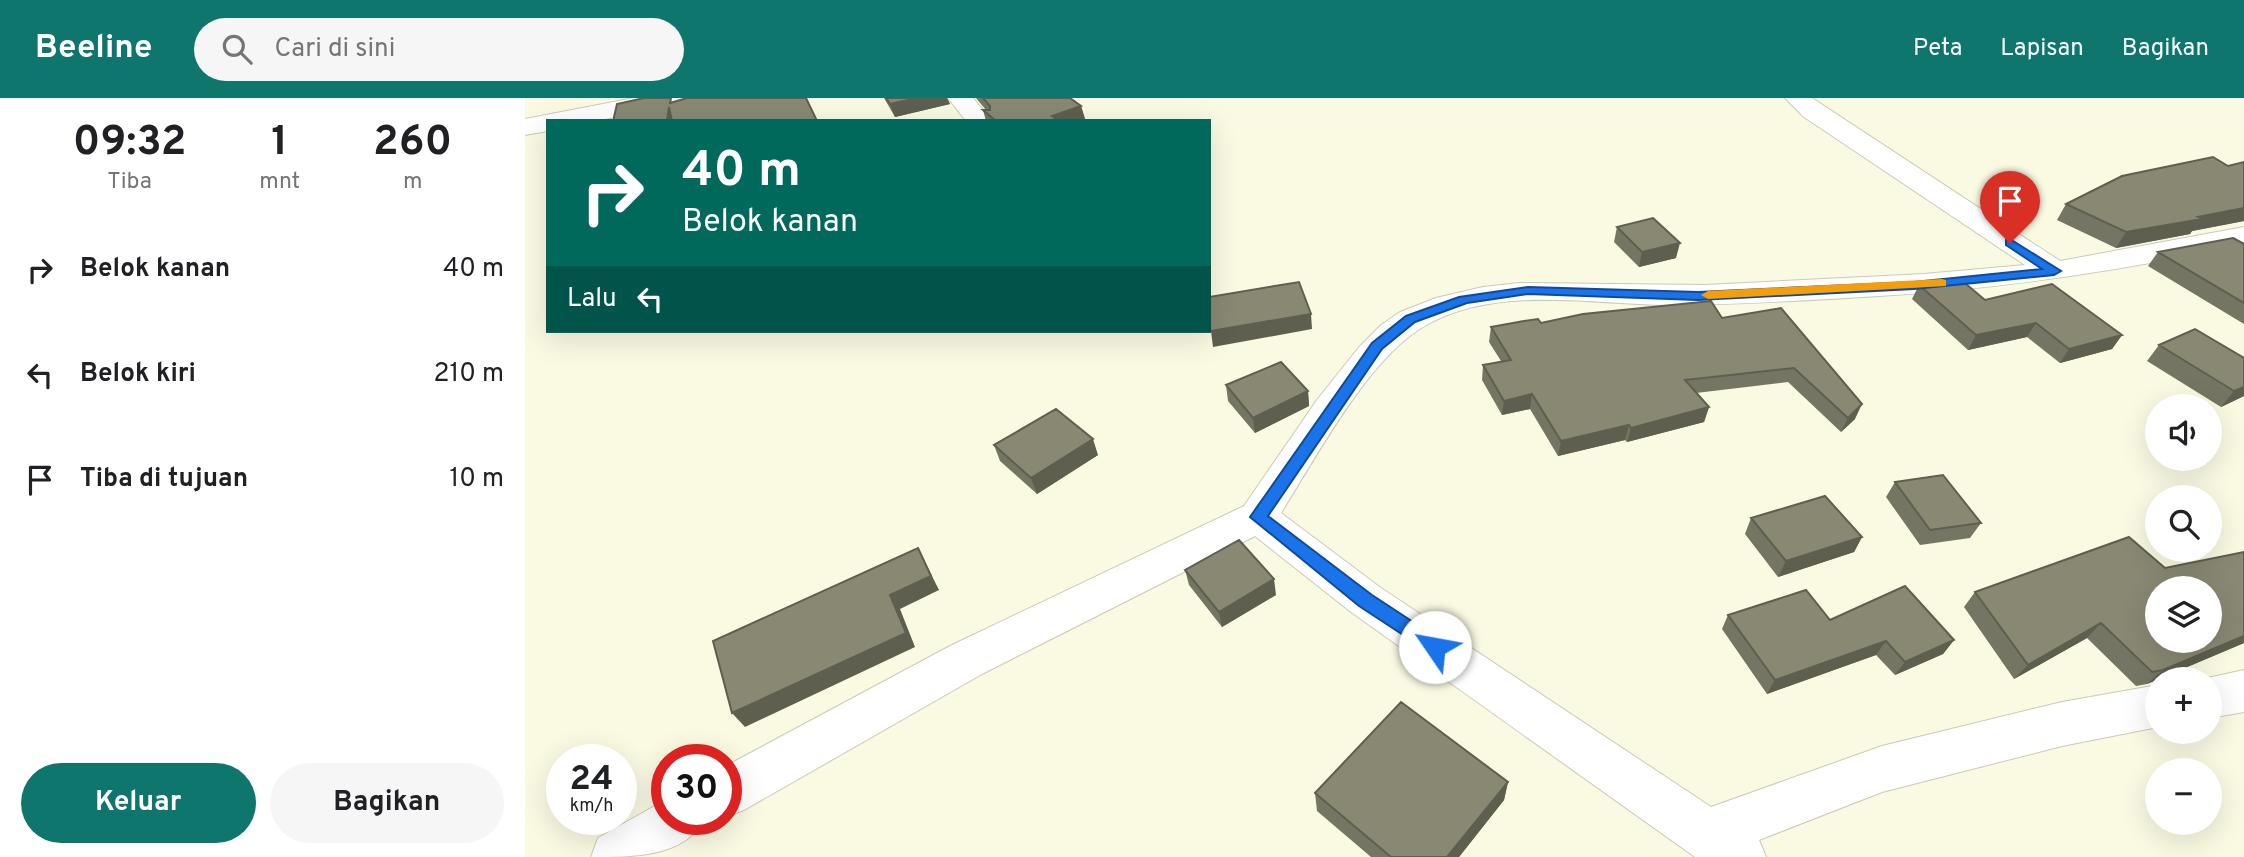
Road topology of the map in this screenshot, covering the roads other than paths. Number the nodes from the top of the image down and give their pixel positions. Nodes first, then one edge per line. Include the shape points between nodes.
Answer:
1 (670, 98) edge
2 (960, 98) edge
3 (1797, 98) edge
4 (569, 119) edge
5 (978, 119) edge
6 (546, 123) edge
7 (525, 127) edge
8 (2244, 236) edge
9 (2054, 271) junction
10 (1258, 517) junction
11 (2244, 691) edge
12 (2222, 694) edge
13 (2145, 708) edge
14 (742, 784) edge
15 (653, 835) edge
16 (1724, 846) edge
17 (617, 857) edge

1 - 4 street
2 - 5 street
3 - 9 street
6 - 7 street
8 - 9 street
9 - 10 street via 1914,286 1698,296 1528,290 1464,300 1411,319 1377,346
10 - 14 street via 966,660
10 - 16 street via 1366,600
11 - 12 street
13 - 16 street via 1882,769
15 - 17 street

